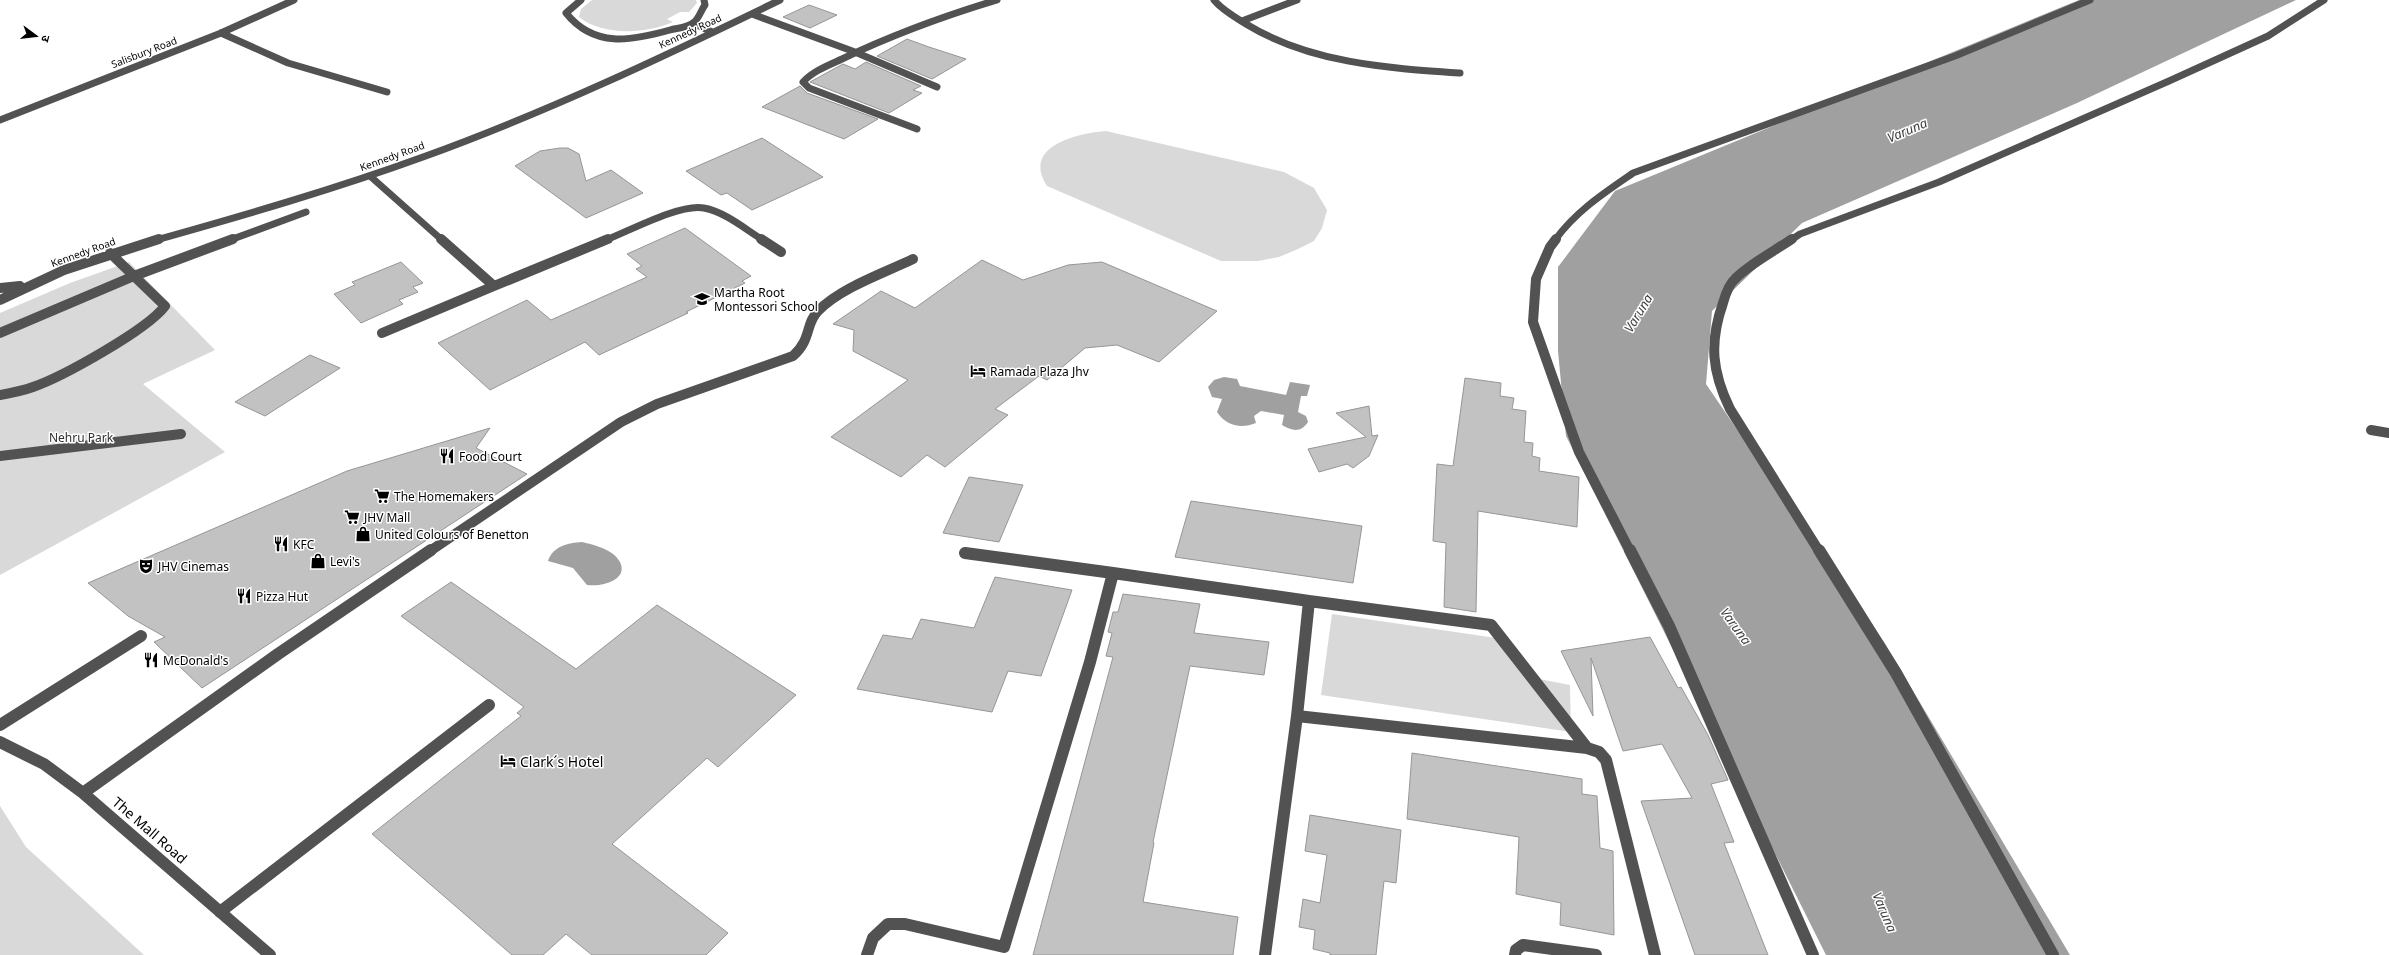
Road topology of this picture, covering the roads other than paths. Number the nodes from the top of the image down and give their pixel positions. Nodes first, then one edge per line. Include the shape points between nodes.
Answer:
1 (294, 0) edge
2 (581, 0) edge
3 (704, 0) edge
4 (780, 0) edge
5 (996, 0) edge
6 (1214, 0) edge
7 (1297, 0) edge
8 (2090, 0) edge
9 (2324, 0) edge
10 (752, 14) junction
11 (1242, 21) junction
12 (693, 23) junction
13 (712, 32) junction
14 (221, 33) junction
15 (855, 52) junction
16 (1460, 73) dead end
17 (937, 87) dead end
18 (386, 92) dead end
19 (0, 120) edge
20 (917, 129) dead end
21 (370, 176) junction
22 (306, 212) dead end
23 (781, 252) dead end
24 (110, 253) junction
25 (914, 259) dead end
26 (134, 276) junction
27 (25, 286) junction
28 (494, 286) junction
29 (0, 288) edge
30 (0, 300) edge
31 (0, 333) edge
32 (382, 333) dead end
33 (0, 395) edge
34 (2371, 430) dead end
35 (2389, 433) edge
36 (181, 434) dead end
37 (0, 456) edge
38 (965, 553) dead end
39 (1113, 573) junction
40 (1309, 601) junction
41 (141, 636) dead end
42 (489, 705) dead end
43 (1297, 716) junction
44 (0, 725) edge
45 (0, 742) edge
46 (1587, 748) junction
47 (83, 793) junction
48 (220, 912) junction
49 (1003, 951) edge
50 (270, 955) edge
51 (867, 955) edge
52 (1265, 955) edge
53 (1515, 955) edge
54 (1596, 955) edge
55 (1655, 955) edge
56 (1813, 955) edge
57 (2053, 955) edge

1 - 14 street, Salisbury Road
2 - 12 street via 566,13 573,25 590,35 614,39 645,38
3 - 12 street via 705,5
4 - 10 street, Kennedy Road
5 - 15 street via 928,22
6 - 11 street
7 - 11 street
8 - 56 street via 1955,56 1633,173 1593,200 1567,224 1550,247 1536,279 1533,322 1580,452 1668,626
9 - 57 street via 2268,36 2169,81 1939,182 1800,234 1734,279 1727,291 1720,314 1714,360 1716,377 1730,409 1896,673
10 - 13 street, Kennedy Road
10 - 15 street
11 - 16 street via 1280,43 1356,63 1384,68
12 - 13 street
13 - 21 street, Kennedy Road via 612,80 480,135
14 - 18 street via 288,63
14 - 19 street, Salisbury Road
15 - 17 street
15 - 20 street via 803,82 805,85
21 - 24 street, Kennedy Road
21 - 28 street
22 - 26 street
23 - 28 street via 720,214 694,206
24 - 26 street
24 - 27 street, Kennedy Road
25 - 47 street via 821,308 812,320 804,347 793,356 657,404 590,442 278,654
26 - 31 street
26 - 33 street via 165,306 164,311 155,319 34,387
27 - 29 street
27 - 30 street, Kennedy Road
28 - 32 street
34 - 35 street
36 - 37 street
38 - 39 street
39 - 40 street
39 - 49 street via 1090,662
40 - 43 street
40 - 46 street via 1491,625
41 - 44 street
42 - 48 street
43 - 46 street
43 - 52 street
45 - 47 street, The Mall Road via 44,764
46 - 55 street via 1599,752 1606,760
47 - 48 street, The Mall Road
48 - 50 street, The Mall Road
49 - 51 street via 905,924 888,924 873,938
53 - 54 street via 1516,950 1523,945

